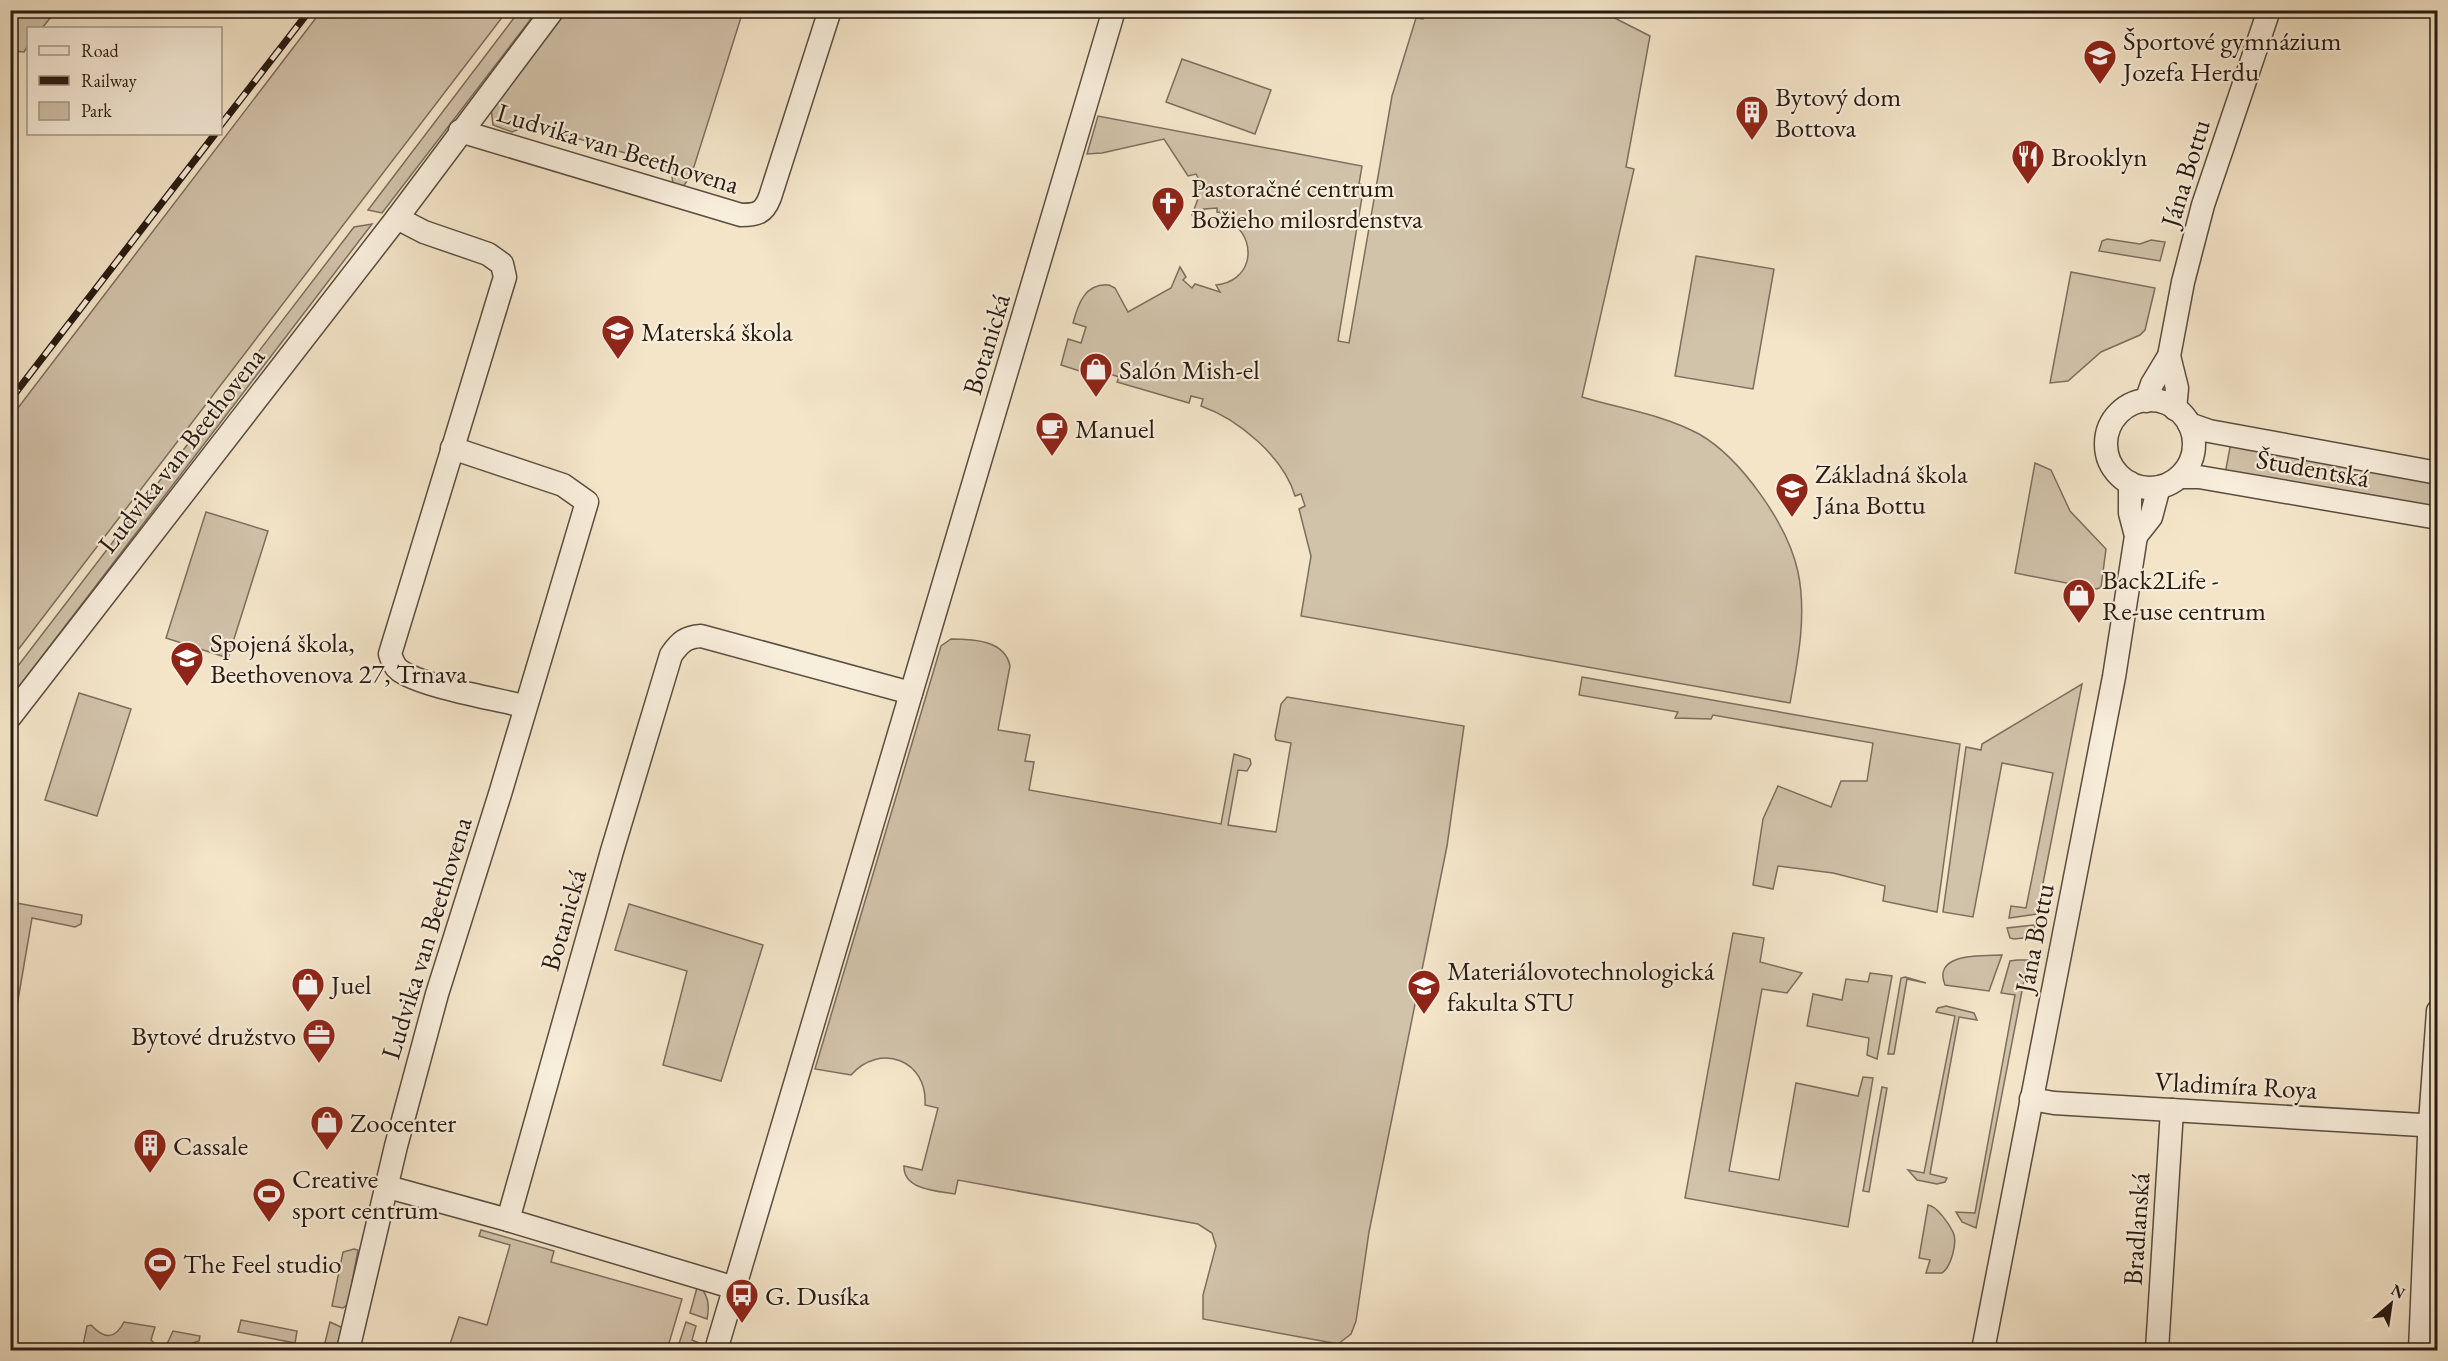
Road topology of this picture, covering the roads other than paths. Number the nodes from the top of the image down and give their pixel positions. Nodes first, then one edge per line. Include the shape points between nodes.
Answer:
1 (553, 10) edge
2 (830, 10) edge
3 (1114, 10) edge
4 (2269, 10) edge
5 (460, 131) junction
6 (397, 218) junction
7 (2169, 356) junction
8 (2146, 401) junction
9 (2182, 417) junction
10 (452, 448) junction
11 (2438, 473) edge
12 (2169, 482) junction
13 (2130, 483) junction
14 (2438, 518) edge
15 (2136, 536) junction
16 (911, 693) junction
17 (524, 706) junction
18 (10, 717) edge
19 (2438, 1011) edge
20 (2031, 1099) junction
21 (2172, 1110) junction
22 (2434, 1126) edge
23 (388, 1187) junction
24 (508, 1220) junction
25 (735, 1288) junction
26 (348, 1350) edge
27 (716, 1350) edge
28 (1983, 1350) edge
29 (2157, 1350) edge
30 (2420, 1350) edge

1 - 5 street, Ludvika van Beethovena
2 - 5 street, Ludvika van Beethovena via 770,198 766,208 755,215 741,215
3 - 16 street, Botanická
4 - 7 street, Jána Bottu via 2203,205
5 - 6 street, Ludvika van Beethovena
6 - 10 street via 424,232 488,254 502,264 505,272
6 - 18 street, Ludvika van Beethovena
7 - 8 street, Jána Bottu
7 - 9 street, Jána Bottu
8 - 9 street via 2156,401
8 - 13 street via 2118,414 2106,439 2113,468
9 - 11 street, Študentská via 2209,431
9 - 12 street, Jána Bottu via 2193,438 2193,452 2188,466
10 - 17 street, Ludvika van Beethovena via 563,484 587,502
10 - 17 street via 390,654 396,668 403,672
12 - 13 street via 2151,488
12 - 14 street, Študentská via 2199,477
12 - 15 street, Jána Bottu
13 - 15 street, Jána Bottu via 2130,513
15 - 20 street, Jána Bottu via 2114,677
16 - 24 street, Botanická via 701,636 679,642 671,655 612,851
16 - 25 street, Botanická
17 - 23 street, Ludvika van Beethovena via 437,994
19 - 22 street
20 - 21 street, Vladimíra Roya
20 - 28 street, Jána Bottu
21 - 22 street, Vladimíra Roya
21 - 29 street, Bradlanská
22 - 30 street
23 - 24 street
23 - 26 street, Ludvika van Beethovena
24 - 25 street
25 - 27 street, Botanická

